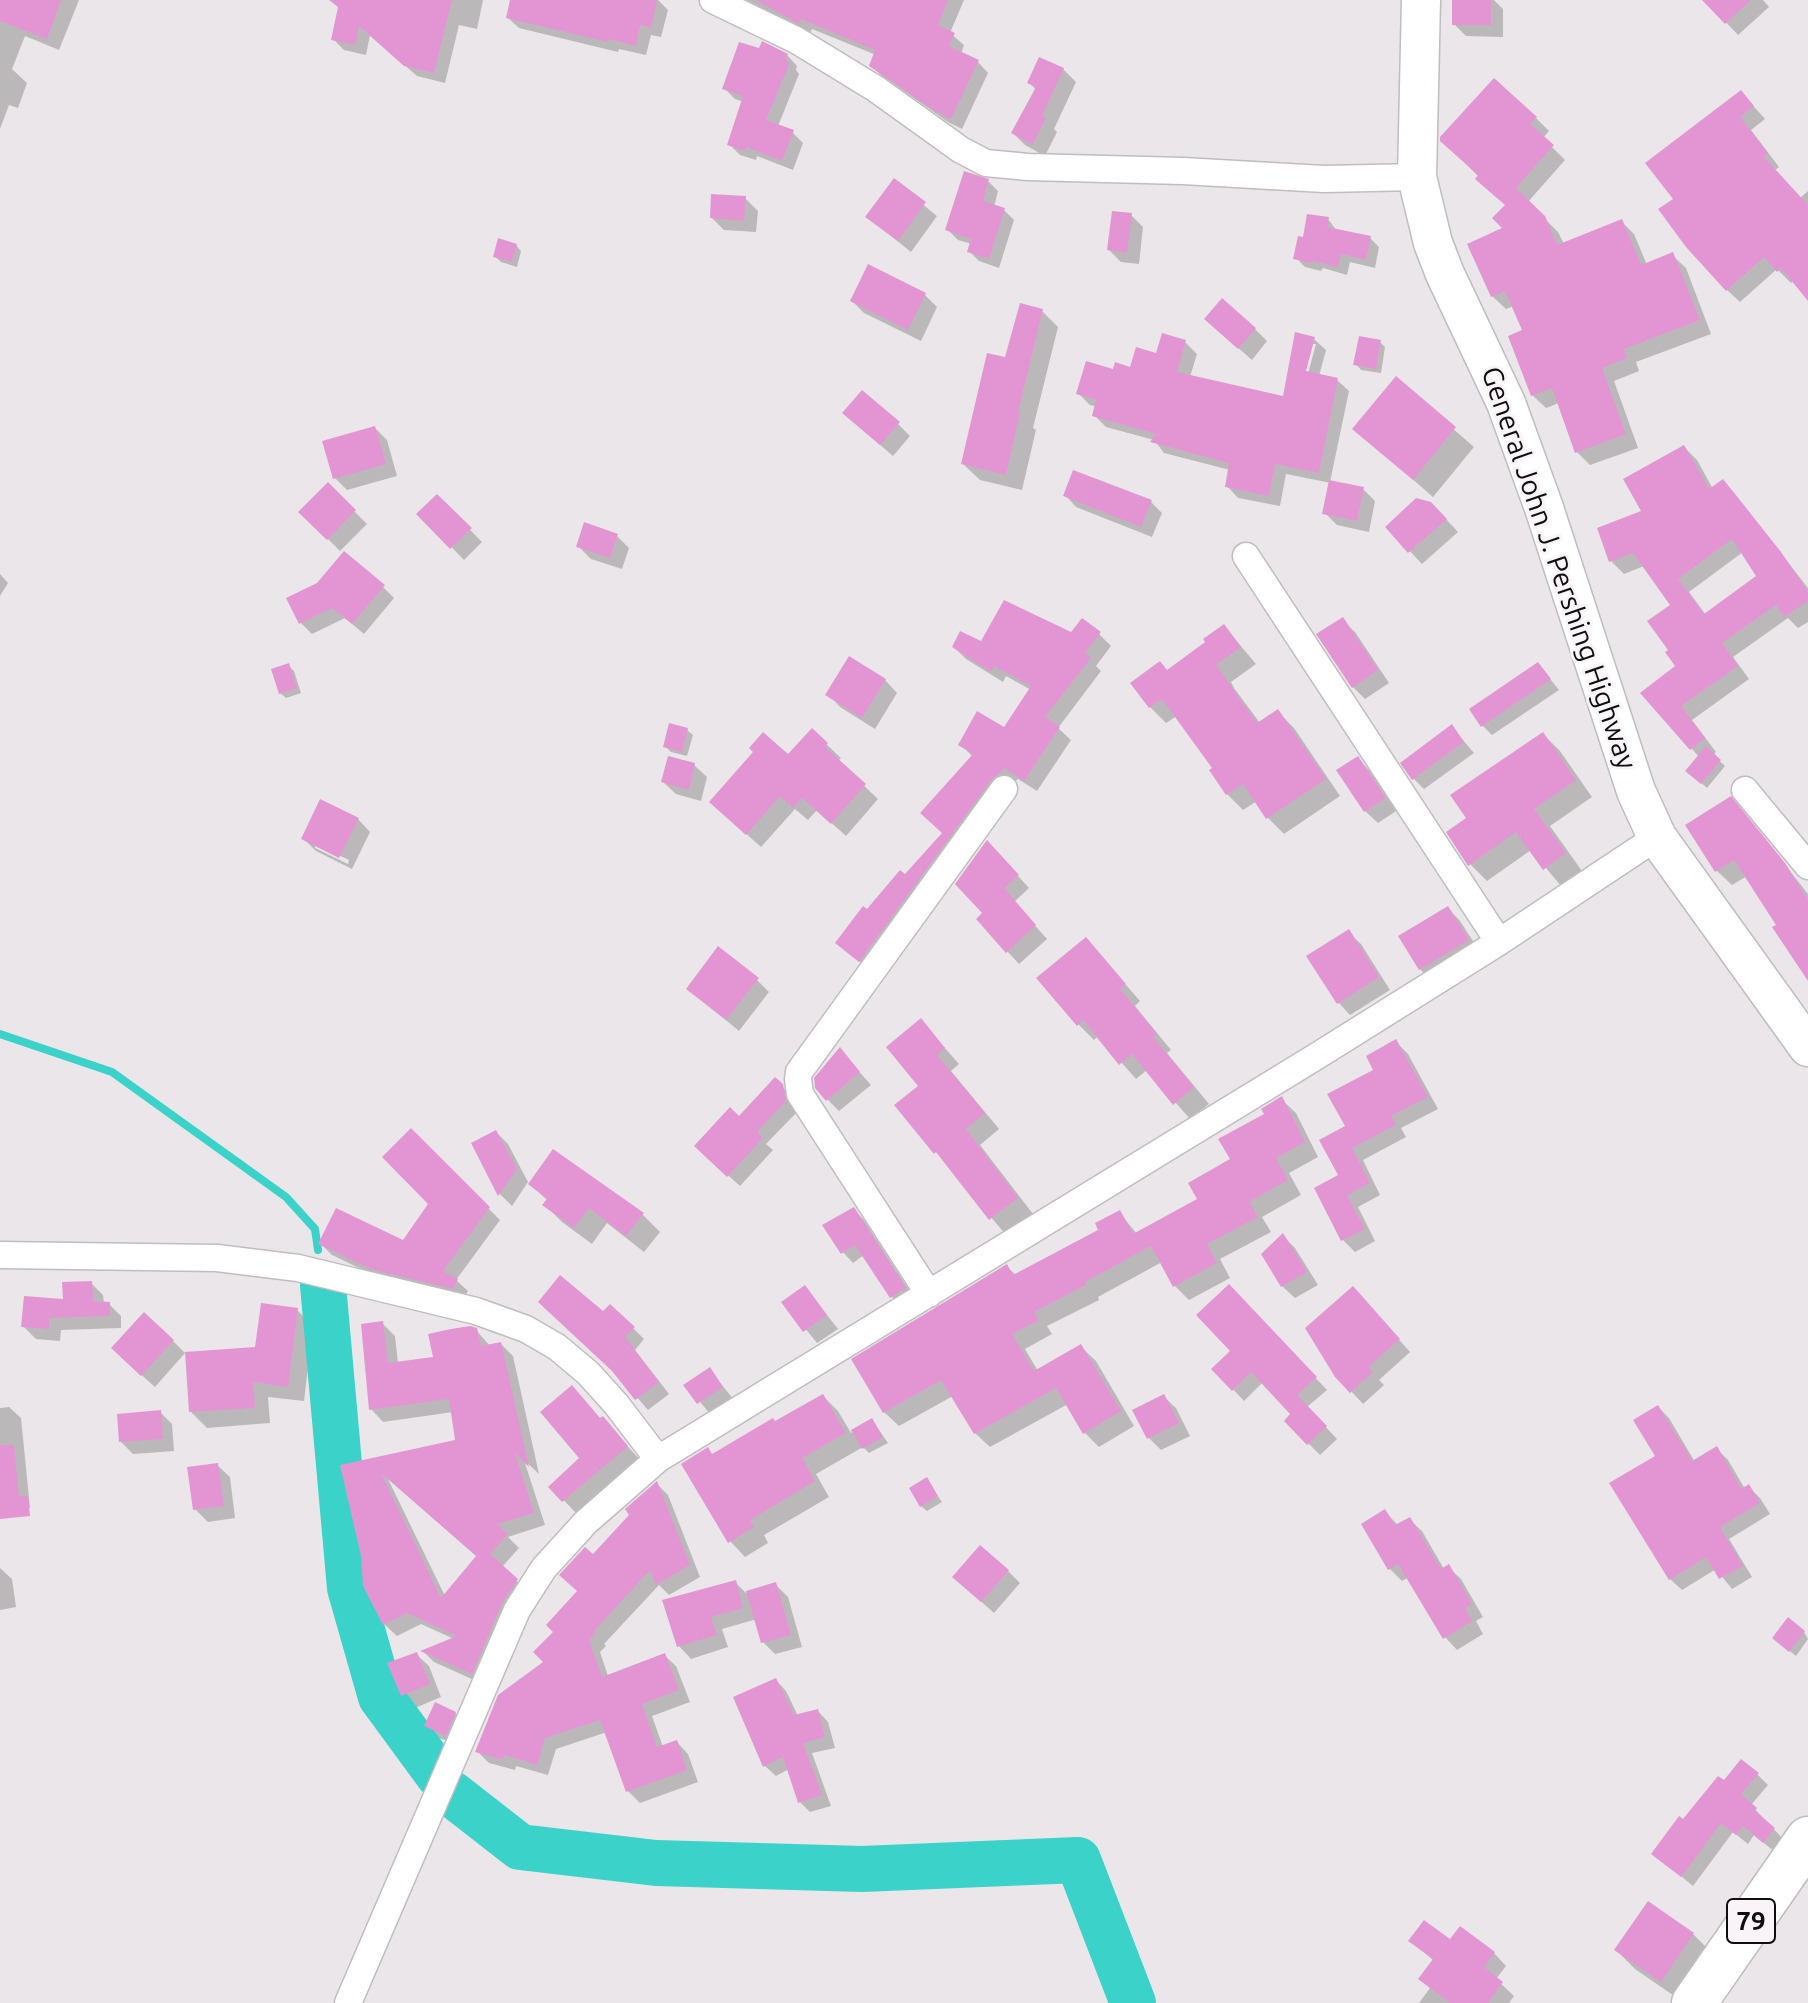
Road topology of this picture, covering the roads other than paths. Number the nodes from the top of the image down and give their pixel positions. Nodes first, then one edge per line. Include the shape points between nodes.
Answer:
1 (713, 0) edge
2 (1421, 0) edge
3 (1417, 177) junction
4 (1246, 556) dead end
5 (1004, 789) dead end
6 (1745, 790) dead end
7 (1657, 837) junction
8 (1808, 866) edge
9 (1499, 942) junction
10 (1808, 1047) edge
11 (0, 1255) edge
12 (929, 1294) junction
13 (658, 1459) junction
14 (1808, 1839) edge
15 (348, 2003) edge
16 (1694, 2003) edge

1 - 3 street via 796,40 986,163 1324,179
2 - 3 main road, General John J. Pershing Highway
3 - 7 main road, General John J. Pershing Highway via 1433,243 1506,403 1636,791
4 - 9 street
5 - 12 street via 799,1072 800,1094
6 - 8 street
7 - 9 street
7 - 10 main road, General John J. Pershing Highway
9 - 12 street
11 - 13 street via 217,1258 298,1268 476,1311 557,1347 607,1394
12 - 13 street
13 - 15 street via 586,1522 544,1568 517,1610
14 - 16 highway, 79

